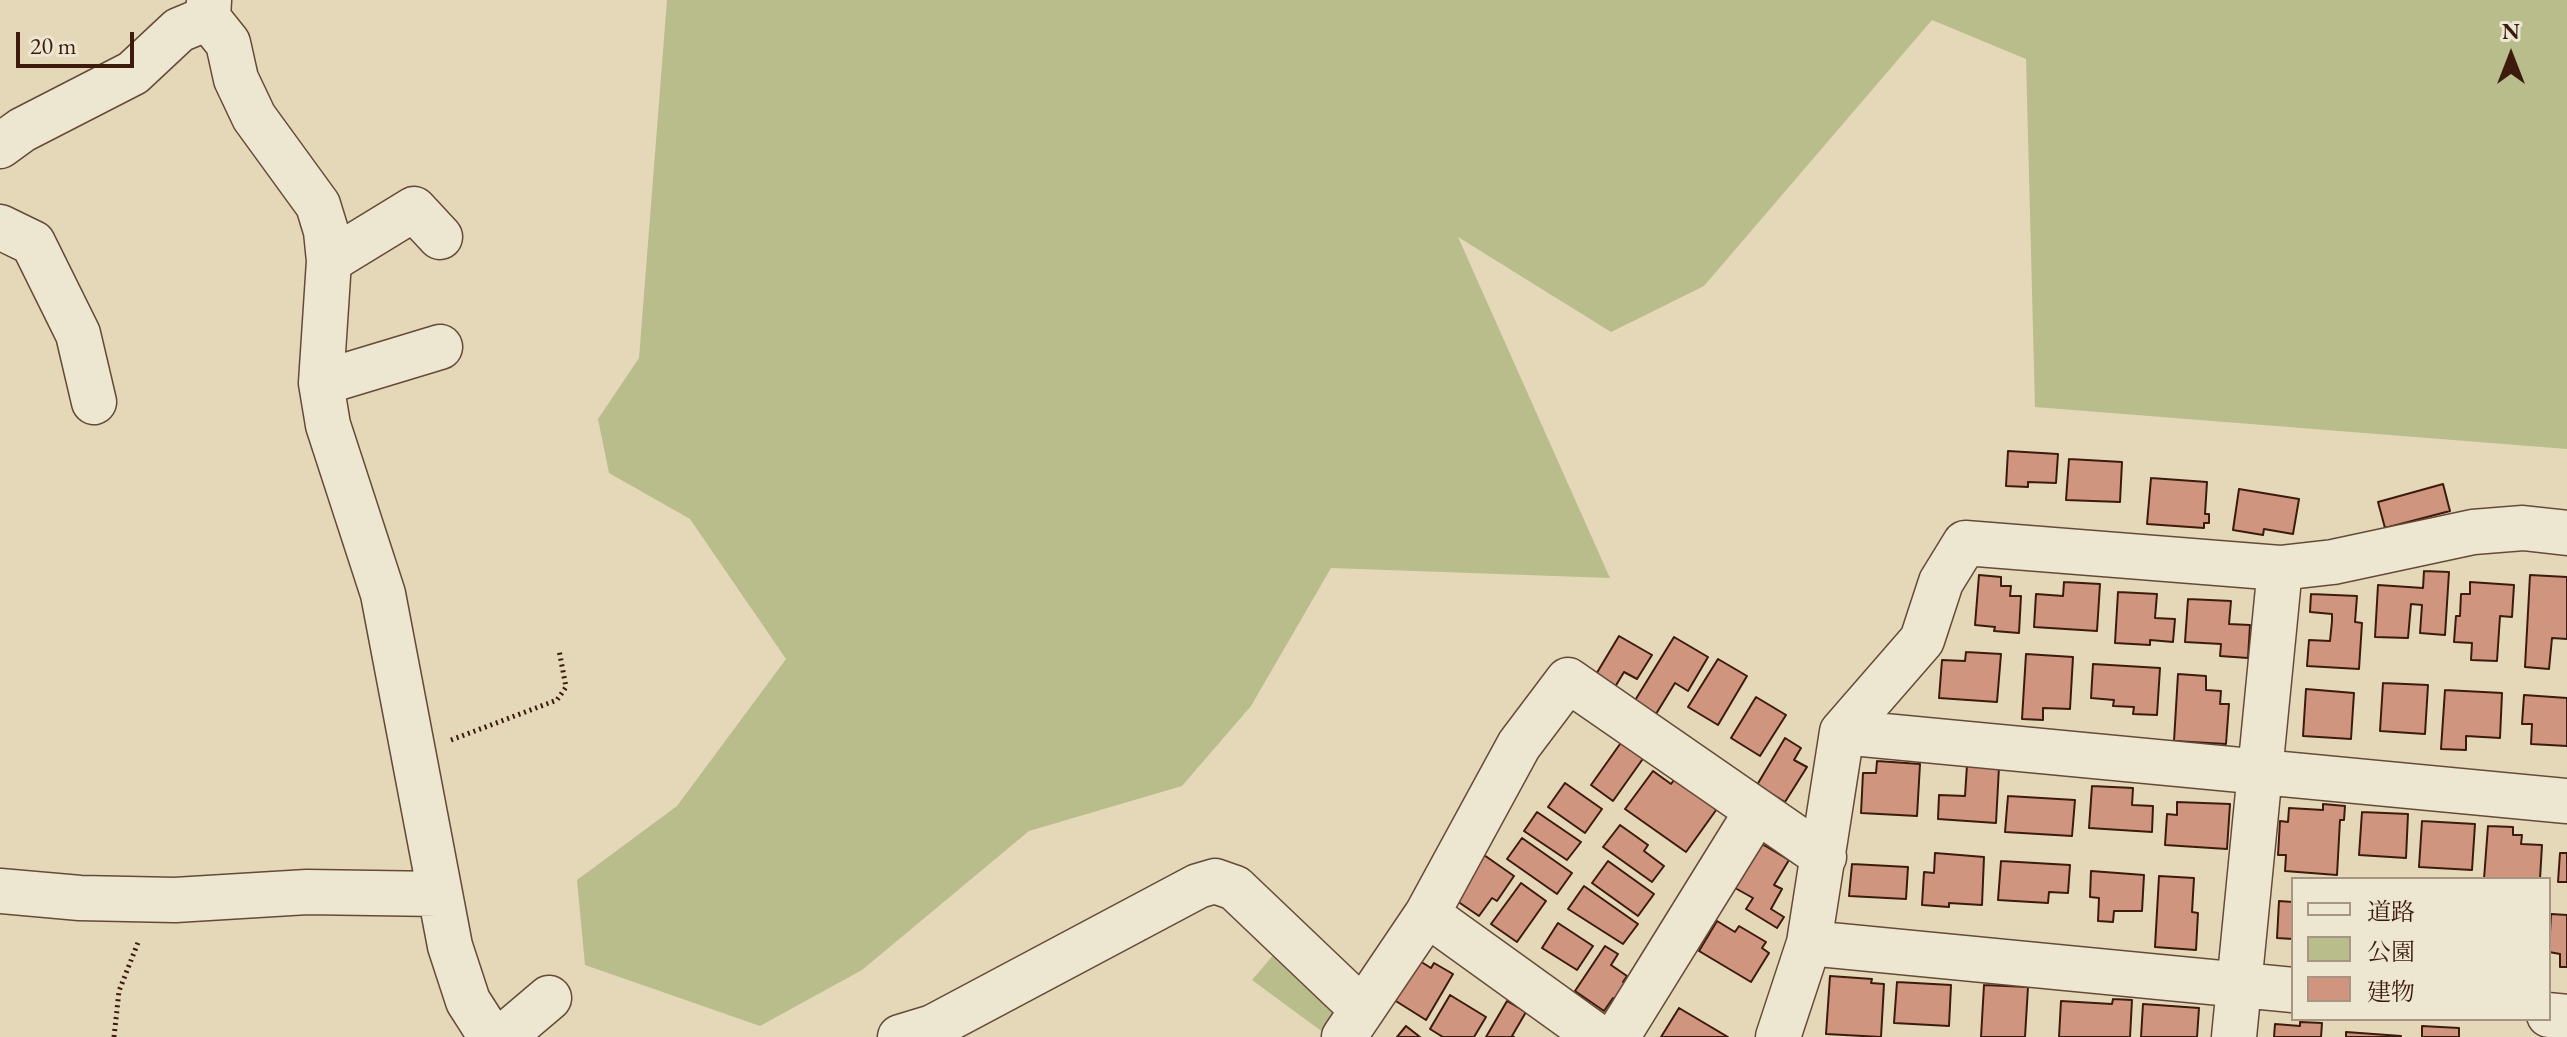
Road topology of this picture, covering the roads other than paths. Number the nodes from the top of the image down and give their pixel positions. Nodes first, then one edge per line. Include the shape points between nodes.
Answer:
1 (208, 9) edge
2 (0, 146) edge
3 (0, 227) edge
4 (440, 237) dead end
5 (329, 261) junction
6 (440, 347) dead end
7 (321, 383) junction
8 (94, 402) dead end
9 (2567, 533) edge
10 (2280, 568) junction
11 (1842, 732) junction
12 (2260, 772) junction
13 (2567, 801) edge
14 (1757, 811) junction
15 (1824, 857) junction
16 (0, 891) edge
17 (438, 894) junction
18 (1427, 914) junction
19 (1809, 943) junction
20 (2239, 985) junction
21 (2291, 990) edge
22 (549, 998) dead end
23 (1353, 1023) edge
24 (491, 1037) edge
25 (503, 1037) edge
26 (900, 1037) edge
27 (1598, 1037) edge
28 (1617, 1037) edge
29 (1778, 1037) edge
30 (2234, 1037) edge

1 - 2 street via 133,73
1 - 5 street via 228,43 236,79 254,117 318,205
3 - 8 street via 33,243 78,334
4 - 5 street via 414,209
5 - 7 street
6 - 7 street
7 - 17 street via 328,425 383,594
9 - 10 street via 2523,528 2473,532
10 - 11 street via 1965,543 1941,582 1922,640
10 - 12 street
11 - 12 street
11 - 15 street
12 - 13 street
12 - 20 street
14 - 15 street
14 - 18 street via 1568,680 1519,745
14 - 28 street
15 - 19 street
16 - 17 street via 175,900 307,892
17 - 24 street via 468,1001
18 - 23 street
18 - 27 street
19 - 20 street
19 - 29 street
20 - 21 street
20 - 30 street
22 - 25 street
23 - 26 street via 1235,888 1215,881 933,1027

